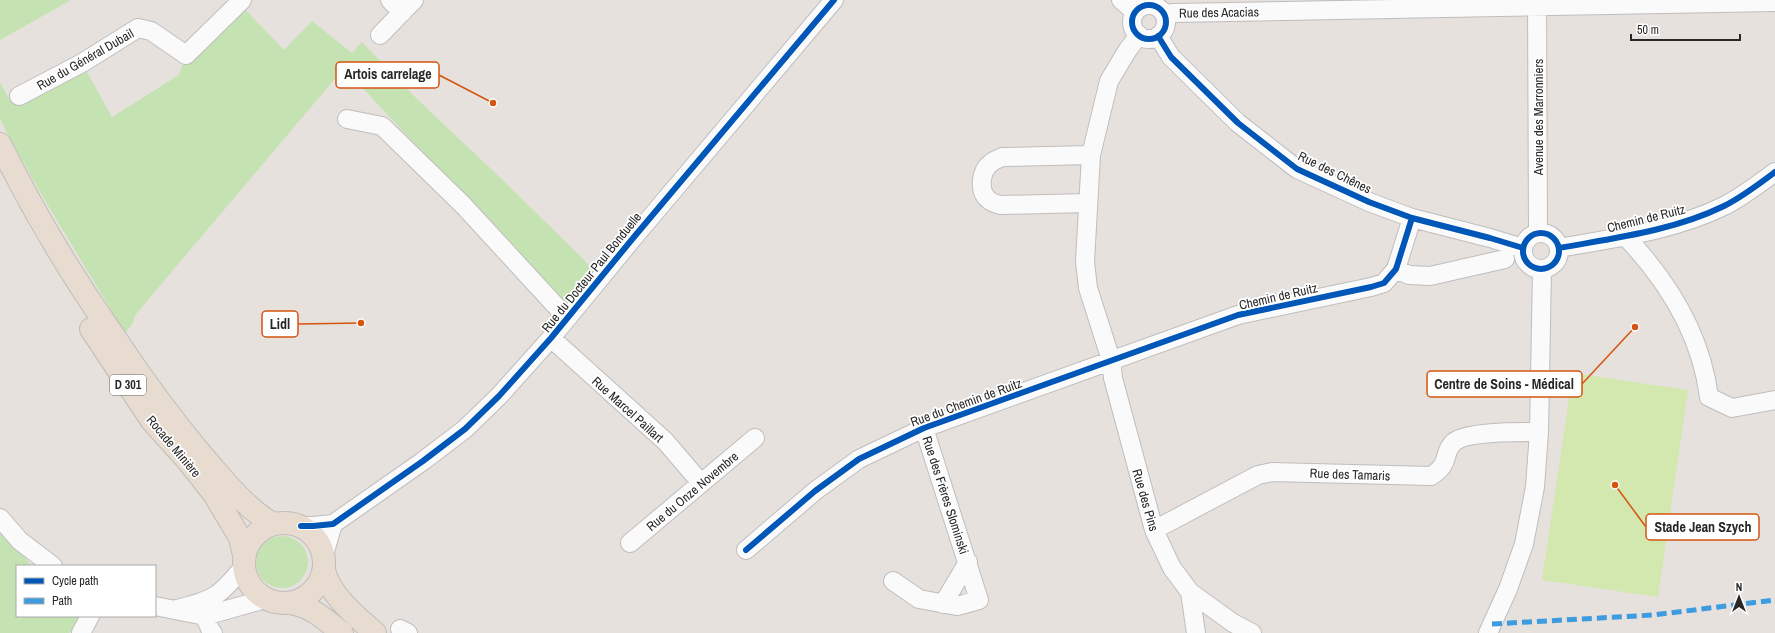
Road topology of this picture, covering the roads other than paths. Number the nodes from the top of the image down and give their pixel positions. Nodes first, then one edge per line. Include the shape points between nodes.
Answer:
1 (242, 0) edge
2 (834, 0) edge
3 (1121, 0) edge
4 (1775, 2) edge
5 (1537, 3) edge
6 (402, 4) edge
7 (1158, 7) edge
8 (1135, 12) junction
9 (380, 35) dead end
10 (1139, 35) junction
11 (1158, 36) junction
12 (19, 96) dead end
13 (347, 119) dead end
14 (0, 144) edge
15 (1091, 155) junction
16 (1775, 172) edge
17 (1088, 203) junction
18 (1412, 218) junction
19 (46, 232) junction
20 (1538, 233) junction
21 (1624, 236) junction
22 (1523, 248) junction
23 (1559, 248) junction
24 (1505, 259) dead end
25 (1396, 269) junction
26 (1542, 269) junction
27 (567, 318) junction
28 (551, 338) junction
29 (1111, 360) junction
30 (1775, 400) edge
31 (924, 428) junction
32 (1539, 432) junction
33 (755, 438) dead end
34 (701, 483) junction
35 (0, 518) edge
36 (273, 524) junction
37 (333, 524) junction
38 (301, 526) junction
39 (1154, 530) junction
40 (630, 543) dead end
41 (746, 550) dead end
42 (244, 561) junction
43 (324, 562) junction
44 (968, 562) junction
45 (52, 565) edge
46 (893, 581) dead end
47 (1190, 592) junction
48 (265, 599) junction
49 (290, 603) junction
50 (943, 604) junction
51 (156, 606) edge
52 (202, 610) junction
53 (89, 617) edge
54 (80, 633) edge
55 (213, 633) edge
56 (342, 633) edge
57 (375, 633) edge
58 (1196, 633) edge
59 (1252, 633) edge
60 (1488, 633) edge

1 - 12 street, Rue du Général Dubail via 186,55 151,31 138,28 82,63
2 - 27 street, Rue du Docteur Paul Bonduelle
3 - 8 street
4 - 5 street, Rue des Acacias
5 - 7 street, Rue des Acacias via 1174,13
5 - 20 street, Avenue des Marronniers
6 - 9 street
7 - 8 street via 1144,6
7 - 11 street via 1166,20
8 - 10 street via 1132,25
10 - 11 street via 1148,39
10 - 15 street, Rue des Pins via 1109,81
11 - 18 street, Rue des Chênes via 1171,57 1238,123 1297,169 1369,202
13 - 27 street via 382,126 463,205
14 - 19 highway, Rocade Minière / D 301
15 - 17 street, Rue des Pins
15 - 17 street via 1002,157 990,163 983,174 981,184 988,200 1001,205
16 - 21 street, Chemin de Ruitz via 1724,206 1676,224
17 - 29 street, Rue des Pins via 1085,262 1088,288
18 - 22 street, Rue des Chênes
18 - 25 street, Chemin de Ruitz
19 - 36 highway, Rocade Minière / D 301 via 165,410 250,508
19 - 42 highway, Rocade Minière / D 301 via 63,275 93,333 152,421 214,494 240,538
20 - 22 street via 1528,238
20 - 23 street via 1550,236
21 - 23 street, Chemin de Ruitz
21 - 30 street via 1642,254 1677,303 1695,337 1709,396 1732,408
22 - 26 street via 1528,264
23 - 26 street via 1555,263
24 - 25 street via 1430,276 1409,275
25 - 29 street, Chemin de Ruitz via 1384,282 1371,287 1238,315
26 - 32 street
27 - 28 street, Rue du Docteur Paul Bonduelle
28 - 34 street, Rue Marcel Paillart via 665,440
28 - 37 street, Rue du Docteur Paul Bonduelle via 499,396 465,429
29 - 31 street, Rue du Chemin de Ruitz
29 - 39 street, Rue des Pins via 1113,378
31 - 41 street, Rue du Chemin de Ruitz via 859,459 815,491
31 - 44 street, Rue des Frères Slominski
32 - 39 street, Rue des Tamaris via 1464,437 1454,442 1448,451 1446,463 1440,471 1431,476 1272,472 1258,475
32 - 60 street via 1535,486 1524,544 1508,589
33 - 34 street, Rue du Onze Novembre
34 - 40 street, Rue du Onze Novembre
35 - 45 street via 20,541
36 - 38 highway via 287,522
36 - 42 highway via 254,535 248,544
37 - 38 street
37 - 43 street
38 - 43 highway via 316,538
39 - 47 street, Rue des Pins via 1172,568
42 - 48 highway via 248,582
42 - 52 street via 226,589
43 - 49 highway via 320,582 313,592 303,599
43 - 57 highway via 329,584 355,615
44 - 50 street, Rue des Frères Slominski
44 - 50 street, Rue des Frères Slominski via 979,600 956,606
46 - 50 street, Rue des Frères Slominski via 920,599
47 - 58 street, Rue des Pins
47 - 59 street via 1233,624
48 - 49 highway via 277,603
48 - 52 street
49 - 56 highway via 307,606
51 - 52 street
52 - 55 street
53 - 54 street

